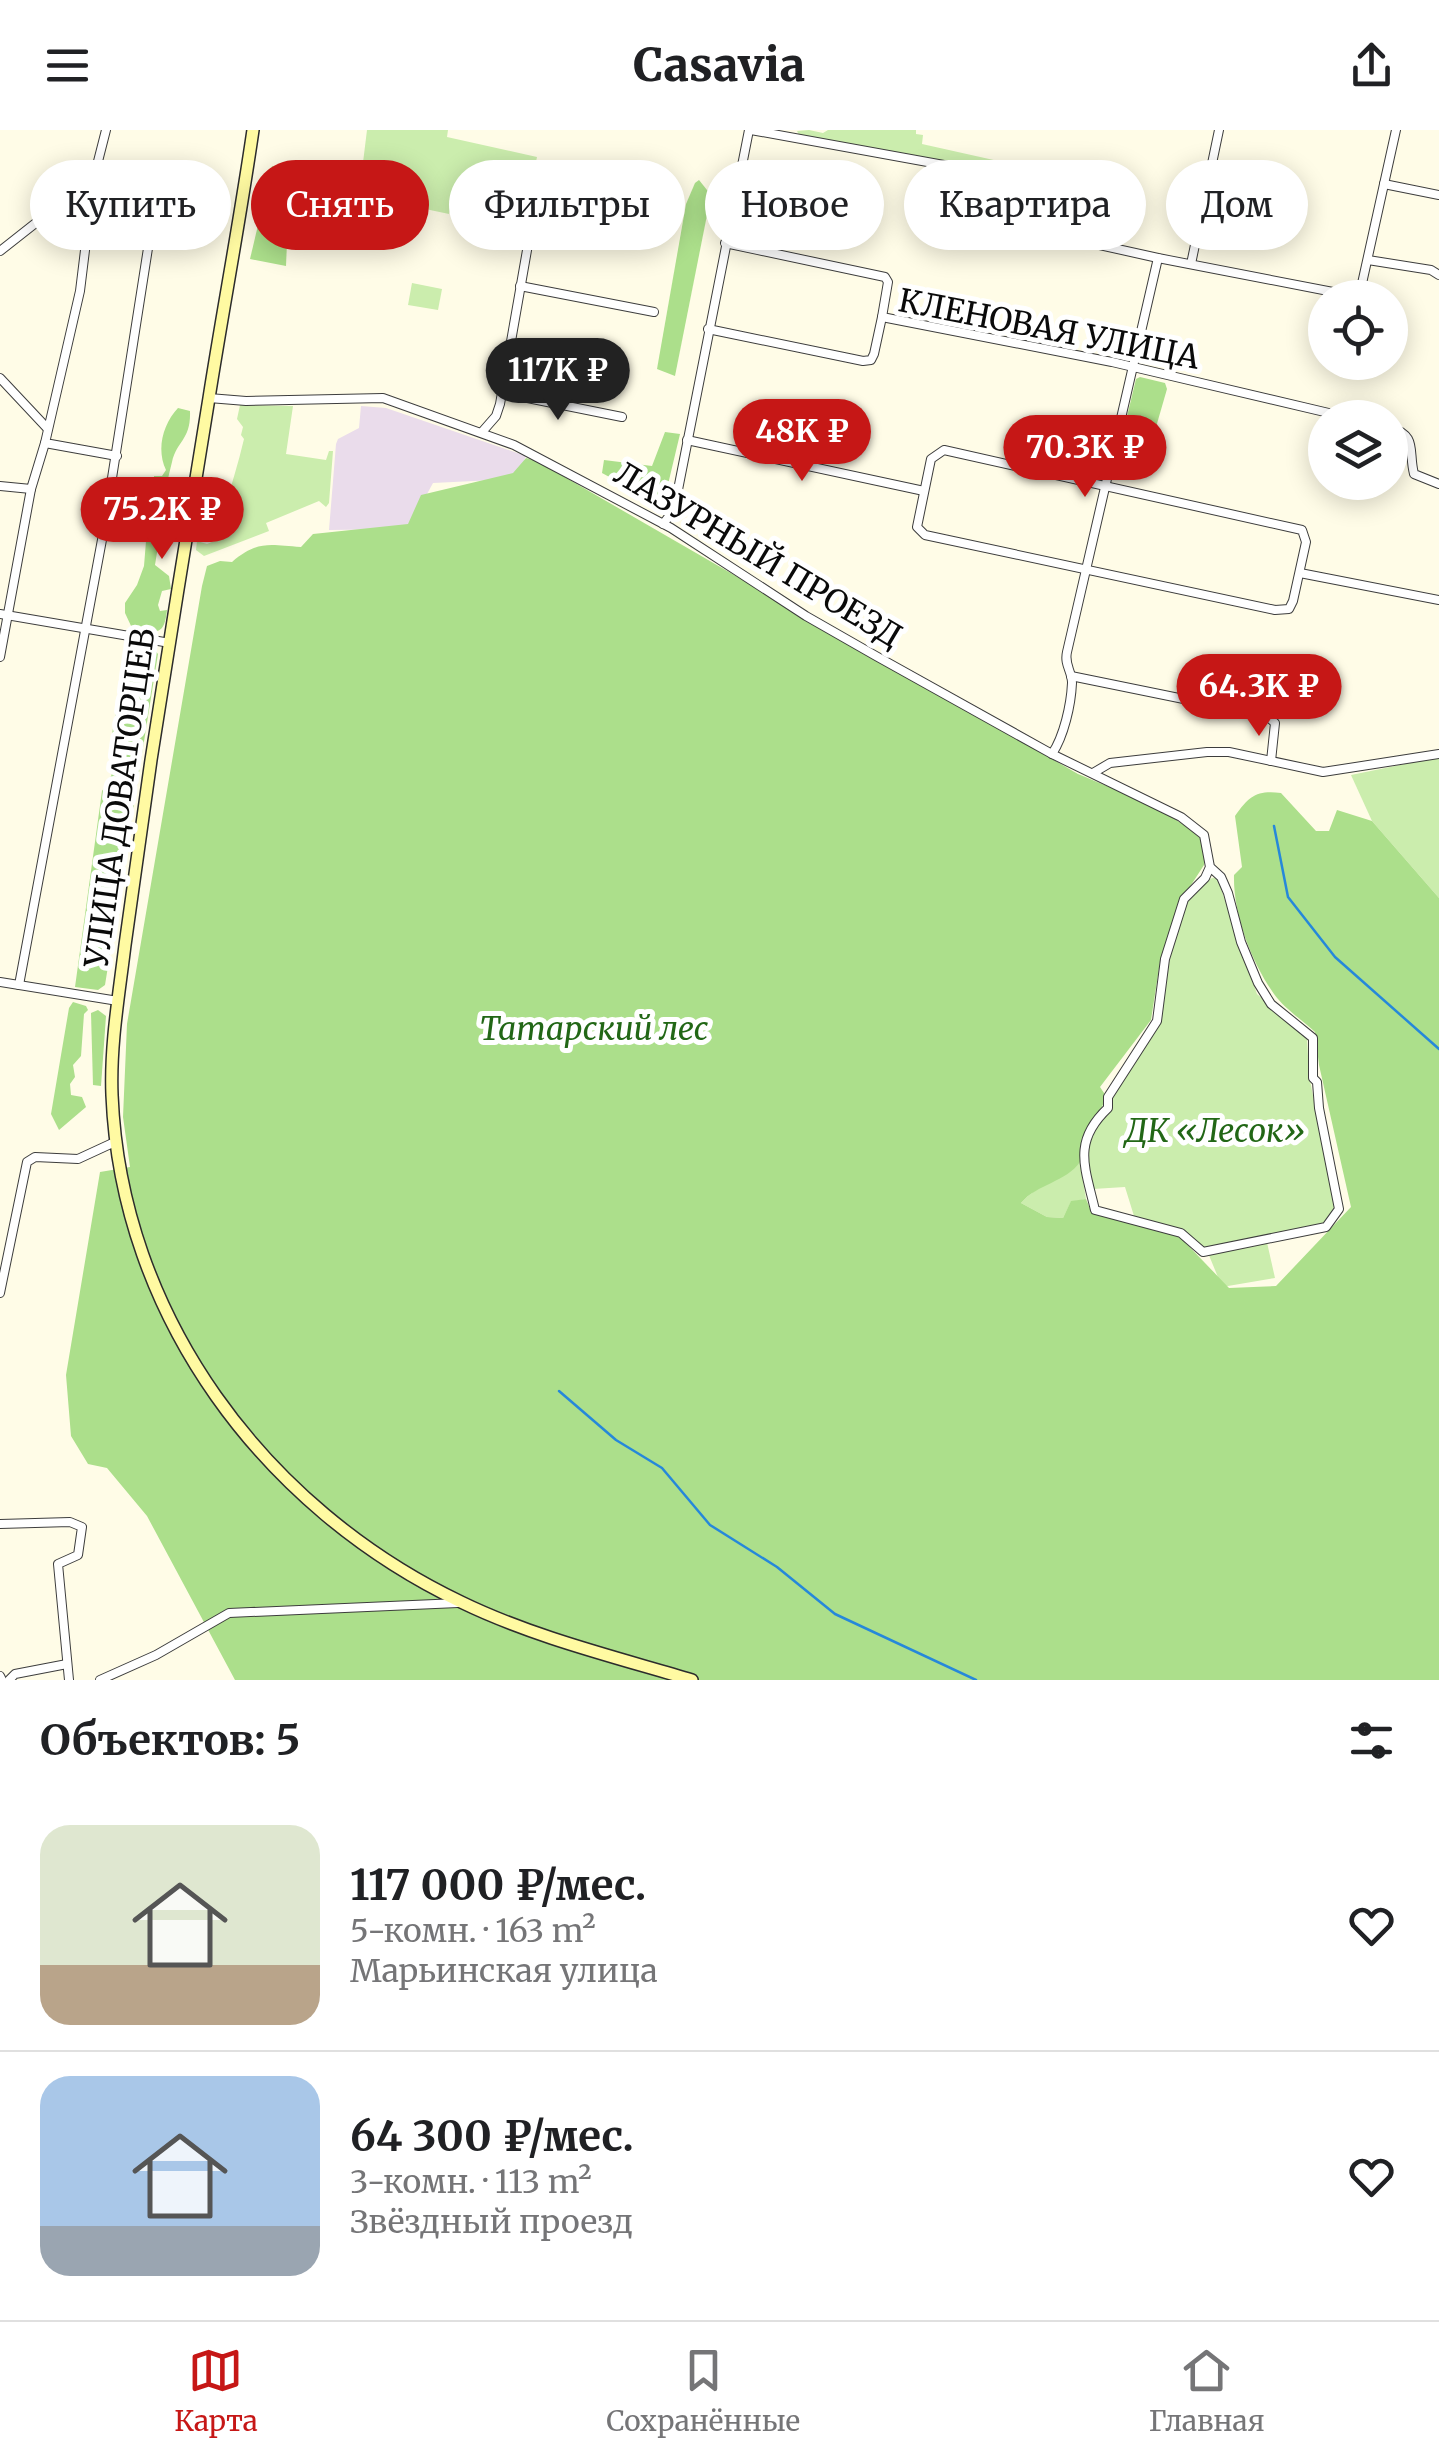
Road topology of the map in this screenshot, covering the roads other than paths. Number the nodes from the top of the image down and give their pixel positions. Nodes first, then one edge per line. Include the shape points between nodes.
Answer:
1 (106, 130) edge
2 (253, 130) edge
3 (750, 130) edge
4 (1220, 130) edge
5 (1396, 130) edge
6 (98, 160) edge
7 (743, 160) edge
8 (1384, 184) junction
9 (1439, 195) edge
10 (30, 228) edge
11 (85, 250) edge
12 (148, 250) edge
13 (527, 250) edge
14 (724, 250) edge
15 (758, 250) edge
16 (0, 251) edge
17 (1158, 258) junction
18 (1368, 260) junction
19 (1191, 264) junction
20 (1439, 275) edge
21 (520, 286) junction
22 (654, 312) dead end
23 (882, 317) junction
24 (708, 329) junction
25 (1133, 370) junction
26 (0, 378) edge
27 (502, 393) junction
28 (208, 398) junction
29 (1308, 409) edge
30 (622, 416) dead end
31 (47, 428) junction
32 (482, 432) junction
33 (1408, 436) edge
34 (688, 440) junction
35 (45, 443) junction
36 (117, 456) junction
37 (1439, 484) edge
38 (0, 486) edge
39 (1107, 486) junction
40 (31, 490) junction
41 (924, 492) junction
42 (664, 524) junction
43 (1088, 570) junction
44 (1300, 573) junction
45 (1439, 600) edge
46 (4, 615) edge
47 (85, 629) junction
48 (170, 643) junction
49 (0, 657) edge
50 (1072, 676) junction
51 (1052, 754) junction
52 (1439, 754) edge
53 (1272, 761) junction
54 (1093, 773) junction
55 (1210, 868) junction
56 (0, 982) edge
57 (18, 984) junction
58 (118, 1000) junction
59 (117, 1141) junction
60 (0, 1293) edge
61 (0, 1524) edge
62 (462, 1603) junction
63 (67, 1664) junction
64 (4, 1679) edge
65 (69, 1680) edge
66 (100, 1680) edge
67 (692, 1680) edge

1 - 6 street
2 - 28 main road, УЛИЦА ДОВАТОРЦЕВ
3 - 7 street
3 - 17 street via 988,172 995,222
4 - 19 street
5 - 8 street
8 - 9 street
8 - 18 street
10 - 16 street
11 - 31 street
12 - 36 street
13 - 21 street
14 - 24 street
15 - 23 street via 885,277
17 - 19 street
17 - 25 street
18 - 19 street via 1359,297
18 - 20 street
21 - 22 street
21 - 27 street
23 - 24 street, КЛЕНОВАЯ УЛИЦА via 871,360
23 - 25 street, КЛЕНОВАЯ УЛИЦА
24 - 34 street
25 - 29 street, КЛЕНОВАЯ УЛИЦА
25 - 39 street
26 - 31 street
27 - 30 street
27 - 32 street via 496,416
28 - 32 street, ЛАЗУРНЫЙ ПРОЕЗД via 383,398
28 - 48 main road, УЛИЦА ДОВАТОРЦЕВ
31 - 35 street
32 - 42 street, ЛАЗУРНЫЙ ПРОЕЗД
33 - 37 street via 1414,474
34 - 41 street
34 - 42 street via 674,510
35 - 36 street
35 - 40 street
36 - 47 street
38 - 40 street
39 - 41 street via 944,450 931,459
39 - 43 street
39 - 44 street via 1302,530
40 - 46 street
41 - 43 street via 917,527 925,536
42 - 51 street, ЛАЗУРНЫЙ ПРОЕЗД via 806,616
43 - 44 street via 1283,610 1293,601
43 - 50 street via 1065,663
44 - 45 street
46 - 47 street
46 - 49 street
47 - 48 street
47 - 57 street
48 - 58 main road, УЛИЦА ДОВАТОРЦЕВ
50 - 51 street
50 - 53 street via 1267,716 1275,723
51 - 54 street, ЛАЗУРНЫЙ ПРОЕЗД
52 - 53 street via 1323,772
53 - 54 street via 1206,752 1110,763
54 - 55 street, ЛАЗУРНЫЙ ПРОЕЗД via 1204,835
55 - 55 street via 1221,878 1241,942 1271,1004 1313,1038 1314,1078 1340,1210 1326,1227 1203,1252 1181,1233 1095,1210 1084,1142 1156,1022 1165,959 1184,899
56 - 57 street
57 - 58 street
58 - 59 main road, УЛИЦА ДОВАТОРЦЕВ via 112,1050
59 - 60 street via 78,1159 27,1162
59 - 62 main road, УЛИЦА ДОВАТОРЦЕВ via 162,1306 209,1389 267,1460 342,1531
61 - 63 street via 82,1527 78,1555 58,1564
62 - 66 street via 230,1613
62 - 67 main road, УЛИЦА ДОВАТОРЦЕВ
63 - 64 street
63 - 65 street

